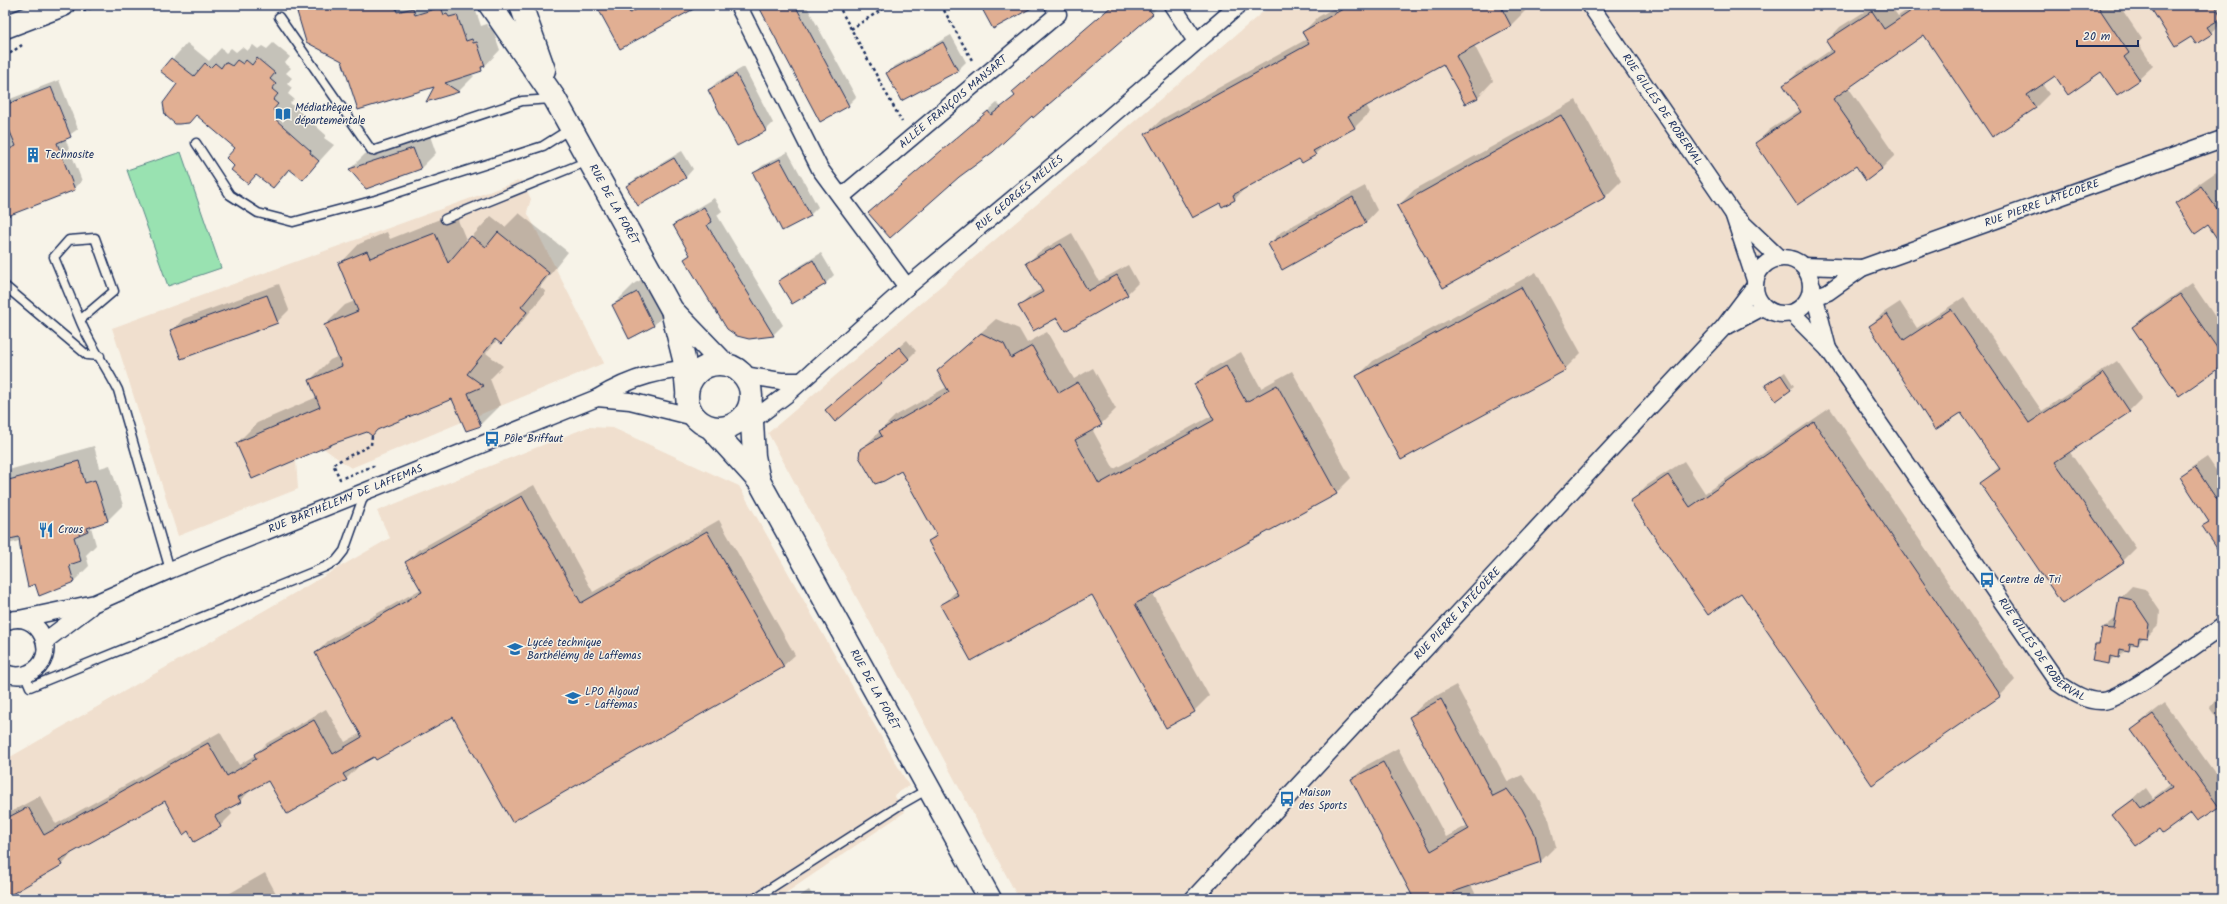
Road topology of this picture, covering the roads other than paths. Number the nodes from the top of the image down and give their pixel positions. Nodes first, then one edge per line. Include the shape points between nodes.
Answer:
1 (63, 5) edge
2 (490, 5) edge
3 (521, 5) edge
4 (738, 5) edge
5 (1172, 5) edge
6 (1239, 5) edge
7 (1590, 5) edge
8 (1060, 8) edge
9 (278, 17) dead end
10 (5, 27) edge
11 (1196, 41) junction
12 (555, 99) junction
13 (571, 129) junction
14 (2222, 139) edge
15 (196, 143) dead end
16 (589, 160) junction
17 (841, 197) junction
18 (1734, 215) junction
19 (445, 219) dead end
20 (1779, 258) junction
21 (1803, 266) junction
22 (1862, 268) junction
23 (1755, 284) junction
24 (5, 286) edge
25 (907, 287) junction
26 (1812, 293) junction
27 (1763, 306) junction
28 (672, 310) junction
29 (1792, 313) junction
30 (80, 320) junction
31 (1723, 328) junction
32 (1828, 349) junction
33 (100, 356) junction
34 (724, 364) junction
35 (694, 368) junction
36 (744, 375) junction
37 (799, 381) junction
38 (597, 398) junction
39 (728, 420) junction
40 (759, 481) junction
41 (372, 488) junction
42 (170, 570) junction
43 (95, 603) junction
44 (9, 619) edge
45 (2222, 627) edge
46 (45, 641) junction
47 (5, 673) edge
48 (25, 675) junction
49 (929, 789) junction
50 (754, 899) edge
51 (990, 899) edge
52 (1192, 899) edge

1 - 10 street
2 - 12 street, RUE DE LA FORÊT
3 - 12 street, RUE DE LA FORÊT
4 - 17 street via 820,169
5 - 11 street
6 - 11 street, RUE GEORGES MÉLIÈS
7 - 18 street, RUE GILLES DE ROBERVAL
8 - 17 street, ALLÉE FRANÇOIS MANSART via 981,79
9 - 12 lane via 372,151 522,101
11 - 25 street, RUE GEORGES MÉLIÈS via 1074,148
12 - 13 street, RUE DE LA FORÊT
13 - 15 lane via 543,146 375,200 293,222 258,213 230,195
13 - 16 street, RUE DE LA FORÊT
14 - 22 street, RUE PIERRE LATÉCOÈRE
16 - 19 lane
16 - 28 street, RUE DE LA FORÊT
17 - 25 street
18 - 20 street, RUE GILLES DE ROBERVAL
18 - 23 street, RUE GILLES DE ROBERVAL
20 - 21 street via 1796,260
20 - 23 street via 1763,265
21 - 22 street, RUE PIERRE LATÉCOÈRE
21 - 26 street via 1809,274
22 - 26 street, RUE PIERRE LATÉCOÈRE via 1828,292
23 - 27 street via 1757,298
23 - 31 street, RUE PIERRE LATÉCOÈRE
24 - 33 lane via 87,355
25 - 37 street, RUE GEORGES MÉLIÈS
26 - 29 street via 1802,308
26 - 32 street, RUE GILLES DE ROBERVAL
27 - 29 street via 1772,312
27 - 31 street, RUE PIERRE LATÉCOÈRE
28 - 34 street
28 - 35 street
29 - 32 street, RUE GILLES DE ROBERVAL
30 - 30 lane via 114,291 95,238 69,240 54,257
30 - 33 lane
31 - 52 street, RUE PIERRE LATÉCOÈRE
32 - 45 street, RUE GILLES DE ROBERVAL via 2058,683 2078,696 2103,701 2124,694
33 - 42 lane via 118,390
34 - 35 street
34 - 36 street
35 - 38 street, RUE BARTHÉLEMY DE LAFFEMAS via 650,374 631,380
35 - 39 street via 687,390 688,404
36 - 37 street via 781,382
36 - 39 street via 752,395
37 - 39 street, RUE GEORGES MÉLIÈS via 780,400
38 - 39 street via 630,401
38 - 41 street, RUE BARTHÉLEMY DE LAFFEMAS
39 - 40 street, RUE DE LA FORÊT
39 - 40 street, RUE DE LA FORÊT
40 - 49 street, RUE DE LA FORÊT
41 - 42 street, RUE BARTHÉLEMY DE LAFFEMAS
41 - 48 lane via 344,551 336,561 325,567 30,687
42 - 43 street, RUE BARTHÉLEMY DE LAFFEMAS
43 - 44 street, RUE BARTHÉLEMY DE LAFFEMAS
43 - 46 street, RUE BARTHÉLEMY DE LAFFEMAS
44 - 46 street via 26,620 39,628
46 - 48 street via 42,662 38,668
47 - 48 street
49 - 50 lane
49 - 51 street, RUE DE LA FORÊT

